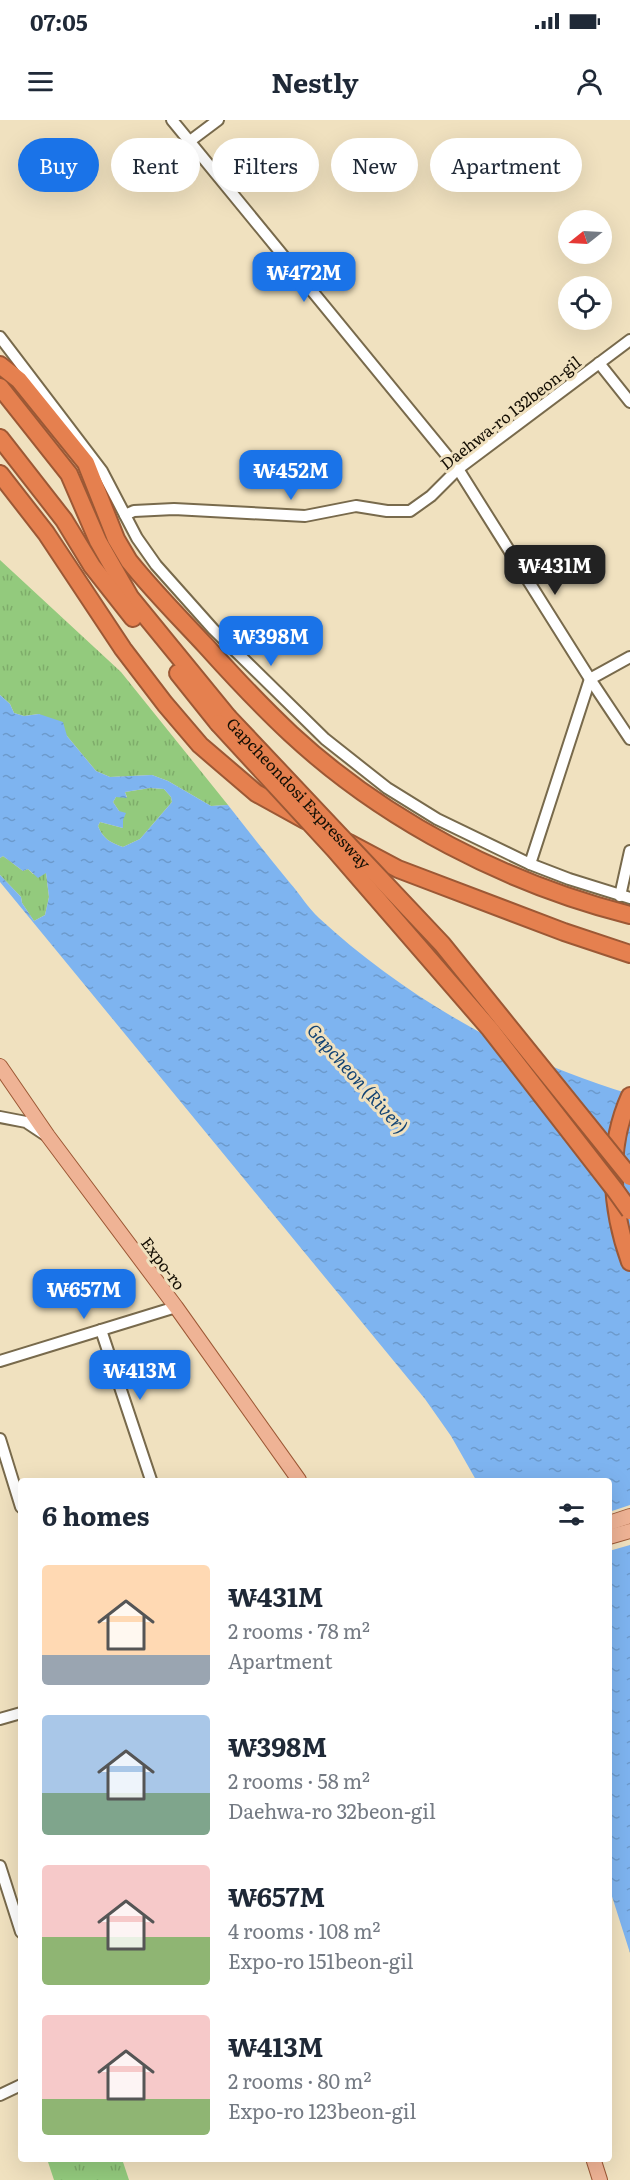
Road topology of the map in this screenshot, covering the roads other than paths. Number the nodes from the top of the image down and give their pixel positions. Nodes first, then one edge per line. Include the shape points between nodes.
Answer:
1 (172, 120) edge
2 (219, 120) edge
3 (187, 138) edge
4 (194, 138) edge
5 (200, 153) edge
6 (0, 337) edge
7 (630, 340) edge
8 (599, 363) junction
9 (0, 365) edge
10 (0, 387) edge
11 (630, 402) edge
12 (0, 438) edge
13 (458, 469) junction
14 (0, 474) edge
15 (125, 515) junction
16 (630, 657) edge
17 (590, 679) junction
18 (223, 720) junction
19 (630, 739) edge
20 (630, 851) edge
21 (530, 864) junction
22 (625, 897) edge
23 (630, 915) edge
24 (630, 954) edge
25 (1, 1069) edge
26 (630, 1096) edge
27 (0, 1117) edge
28 (48, 1136) junction
29 (630, 1178) edge
30 (630, 1211) edge
31 (630, 1262) edge
32 (176, 1307) junction
33 (101, 1330) junction
34 (0, 1361) edge
35 (0, 1439) edge
36 (150, 1478) edge
37 (298, 1478) edge
38 (18, 1497) edge
39 (630, 1516) edge
40 (612, 1522) edge
41 (630, 1531) edge
42 (612, 1536) edge
43 (18, 1714) edge
44 (0, 1719) edge
45 (0, 1866) edge
46 (18, 1923) edge
47 (18, 2087) edge
48 (18, 2094) edge
49 (0, 2096) edge
50 (594, 2162) edge
51 (600, 2180) edge

1 - 3 street
2 - 4 street
5 - 13 street
6 - 15 street via 97,464
7 - 8 street, Daehwa-ro 132beon-gil
8 - 11 street
8 - 13 street, Daehwa-ro 132beon-gil
9 - 23 highway via 19,380 86,463 116,539 136,569 292,735 384,806 443,842 548,890
10 - 18 highway, Gapcheondosi Expressway via 69,474 98,541 130,597
12 - 18 highway, Gapcheondosi Expressway via 64,520 92,566
13 - 15 street, Daehwa-ro 132beon-gil via 410,511 356,506 305,516 174,509
13 - 17 street
14 - 24 highway via 165,704 200,745 256,793 398,869
15 - 21 street via 156,565 213,629 325,739 387,788 437,819
16 - 17 street
17 - 19 street
17 - 21 street
18 - 29 highway, Gapcheondosi Expressway, bridge via 442,944
18 - 30 highway, Gapcheondosi Expressway, bridge via 490,1029
20 - 22 street
21 - 22 street
25 - 28 main road, Expo-ro
26 - 31 highway, bridge via 619,1128 614,1182 616,1218
27 - 28 street via 26,1122
28 - 32 main road, Expo-ro
32 - 33 street
32 - 37 main road, Expo-ro
33 - 34 street
33 - 36 street
35 - 38 street
39 - 40 main road
41 - 42 main road
43 - 44 street
45 - 46 street
47 - 49 street
48 - 49 street
50 - 51 main road

